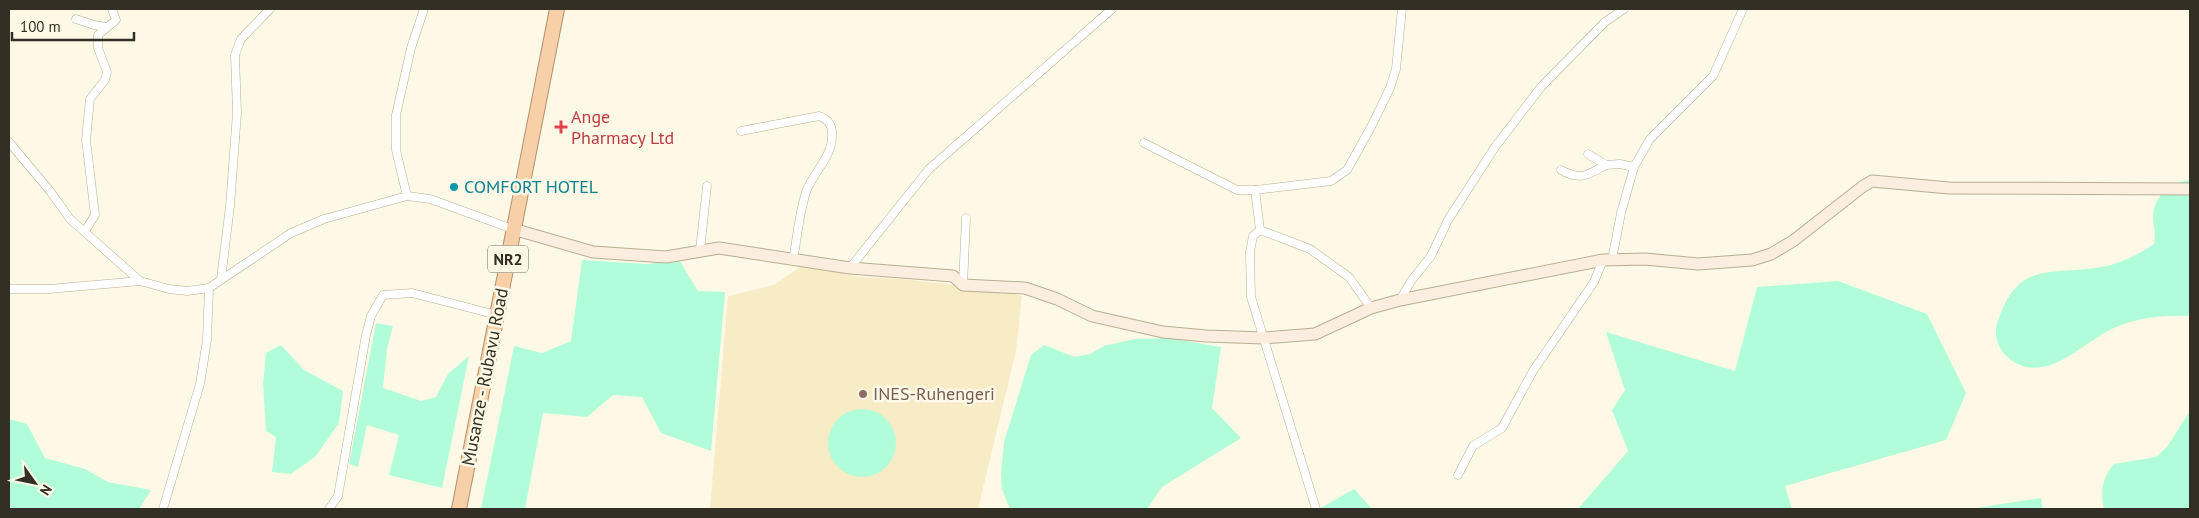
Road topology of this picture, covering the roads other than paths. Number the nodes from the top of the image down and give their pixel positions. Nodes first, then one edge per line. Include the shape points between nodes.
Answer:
1 (112, 9) edge
2 (270, 9) edge
3 (424, 9) edge
4 (557, 9) edge
5 (1112, 9) edge
6 (1402, 9) edge
7 (1624, 9) edge
8 (1743, 9) edge
9 (76, 19) dead end
10 (106, 27) junction
11 (741, 130) dead end
12 (9, 142) edge
13 (1144, 144) dead end
14 (1588, 154) dead end
15 (1606, 165) junction
16 (1634, 167) junction
17 (1561, 170) dead end
18 (706, 186) dead end
19 (1255, 190) junction
20 (2190, 190) edge
21 (407, 196) junction
22 (966, 218) dead end
23 (513, 229) junction
24 (1260, 230) junction
25 (85, 231) junction
26 (700, 250) junction
27 (1607, 260) junction
28 (794, 261) junction
29 (850, 268) junction
30 (221, 279) junction
31 (140, 281) junction
32 (963, 285) junction
33 (209, 288) junction
34 (9, 289) edge
35 (1400, 300) junction
36 (1371, 308) junction
37 (497, 315) junction
38 (1265, 338) junction
39 (1458, 474) dead end
40 (164, 508) edge
41 (174, 509) edge
42 (329, 509) edge
43 (459, 509) edge
44 (1316, 509) edge

1 - 10 street via 116,20
2 - 30 street via 241,39 235,55 237,113
3 - 21 street via 411,48 396,115 396,150
4 - 23 highway, Musanze - Rubavu Road / NR2
5 - 29 street via 928,169
6 - 19 street via 1396,68 1390,88 1347,170 1331,181
7 - 35 street via 1605,22 1541,87 1495,147 1448,220 1431,256
8 - 16 street via 1717,70 1650,138
9 - 10 street
10 - 25 street via 98,35 98,48 107,72 105,80 90,98 86,140 95,215
11 - 28 street via 819,116 829,122 830,148 806,194
12 - 25 street via 70,218
13 - 19 street via 1237,190
14 - 15 street
15 - 16 street
15 - 17 street via 1581,177
16 - 27 street
18 - 26 street
19 - 24 street
20 - 27 main road via 1949,188 1872,181 1793,241 1771,254 1752,260 1698,264 1645,259
21 - 23 street via 430,198
21 - 30 street via 305,226
22 - 32 street
23 - 26 main road via 593,252 666,257
23 - 37 highway, Musanze - Rubavu Road / NR2
24 - 36 street via 1310,249 1349,277
24 - 38 street via 1253,236 1250,252 1252,297
25 - 31 street
26 - 28 main road via 738,250
27 - 35 main road
27 - 39 street via 1533,371 1502,428 1473,446
28 - 29 main road
29 - 32 main road via 953,276
30 - 33 street
31 - 33 street via 187,291
31 - 34 street
32 - 38 main road via 1025,288 1092,316 1163,332
33 - 40 street via 200,384
35 - 36 main road
36 - 38 main road via 1315,334
37 - 42 street via 412,293 383,295 371,316 366,335 338,496
37 - 43 highway, Musanze - Rubavu Road / NR2
38 - 44 street
40 - 41 street

